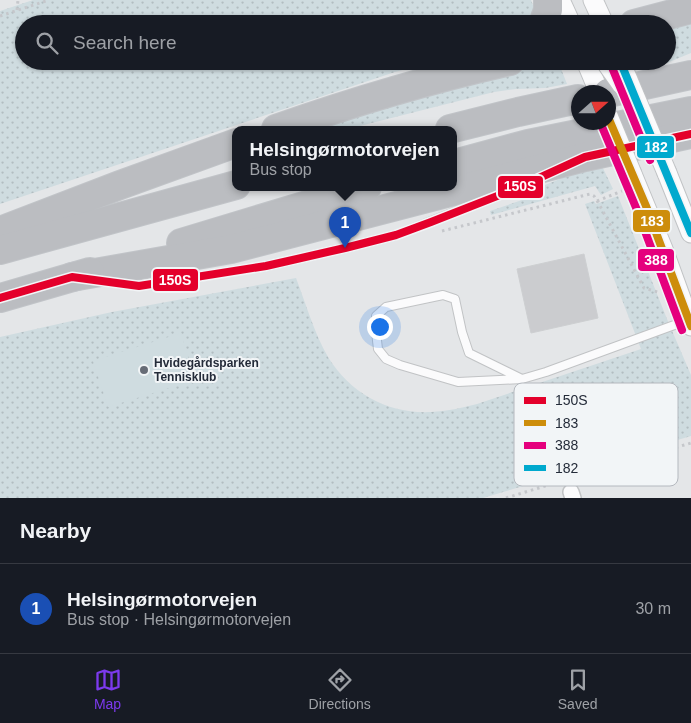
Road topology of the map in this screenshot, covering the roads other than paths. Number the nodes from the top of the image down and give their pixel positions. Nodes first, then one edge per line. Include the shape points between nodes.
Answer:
1 (548, 0) edge
2 (560, 0) edge
3 (593, 0) edge
4 (691, 9) edge
5 (546, 15) edge
6 (566, 15) edge
7 (600, 15) edge
8 (668, 15) edge
9 (466, 70) edge
10 (590, 70) edge
11 (611, 70) edge
12 (624, 70) edge
13 (691, 76) edge
14 (596, 85) edge
15 (616, 91) edge
16 (571, 101) edge
17 (691, 111) edge
18 (642, 115) junction
19 (285, 126) edge
20 (457, 127) edge
21 (614, 130) edge
22 (691, 134) edge
23 (232, 144) edge
24 (457, 163) edge
25 (232, 186) edge
26 (457, 190) edge
27 (354, 191) edge
28 (454, 191) edge
29 (0, 231) edge
30 (691, 233) edge
31 (0, 250) edge
32 (72, 277) junction
33 (686, 296) edge
34 (0, 298) edge
35 (690, 323) edge
36 (522, 378) junction

1 - 5 highway
2 - 6 street
3 - 7 street
4 - 8 highway
9 - 19 highway
10 - 14 street
11 - 18 street, bridge
12 - 18 street, bridge
13 - 15 highway
16 - 20 highway
17 - 24 highway via 528,144
18 - 30 street, bridge
21 - 33 street, bridge
22 - 26 highway
23 - 29 highway
25 - 31 highway
27 - 32 highway
28 - 32 highway via 231,249
32 - 34 highway
33 - 35 street
35 - 36 lane
36 - 36 lane via 469,354 455,299 443,295 386,306 376,316 378,349 386,359 400,365 458,382

